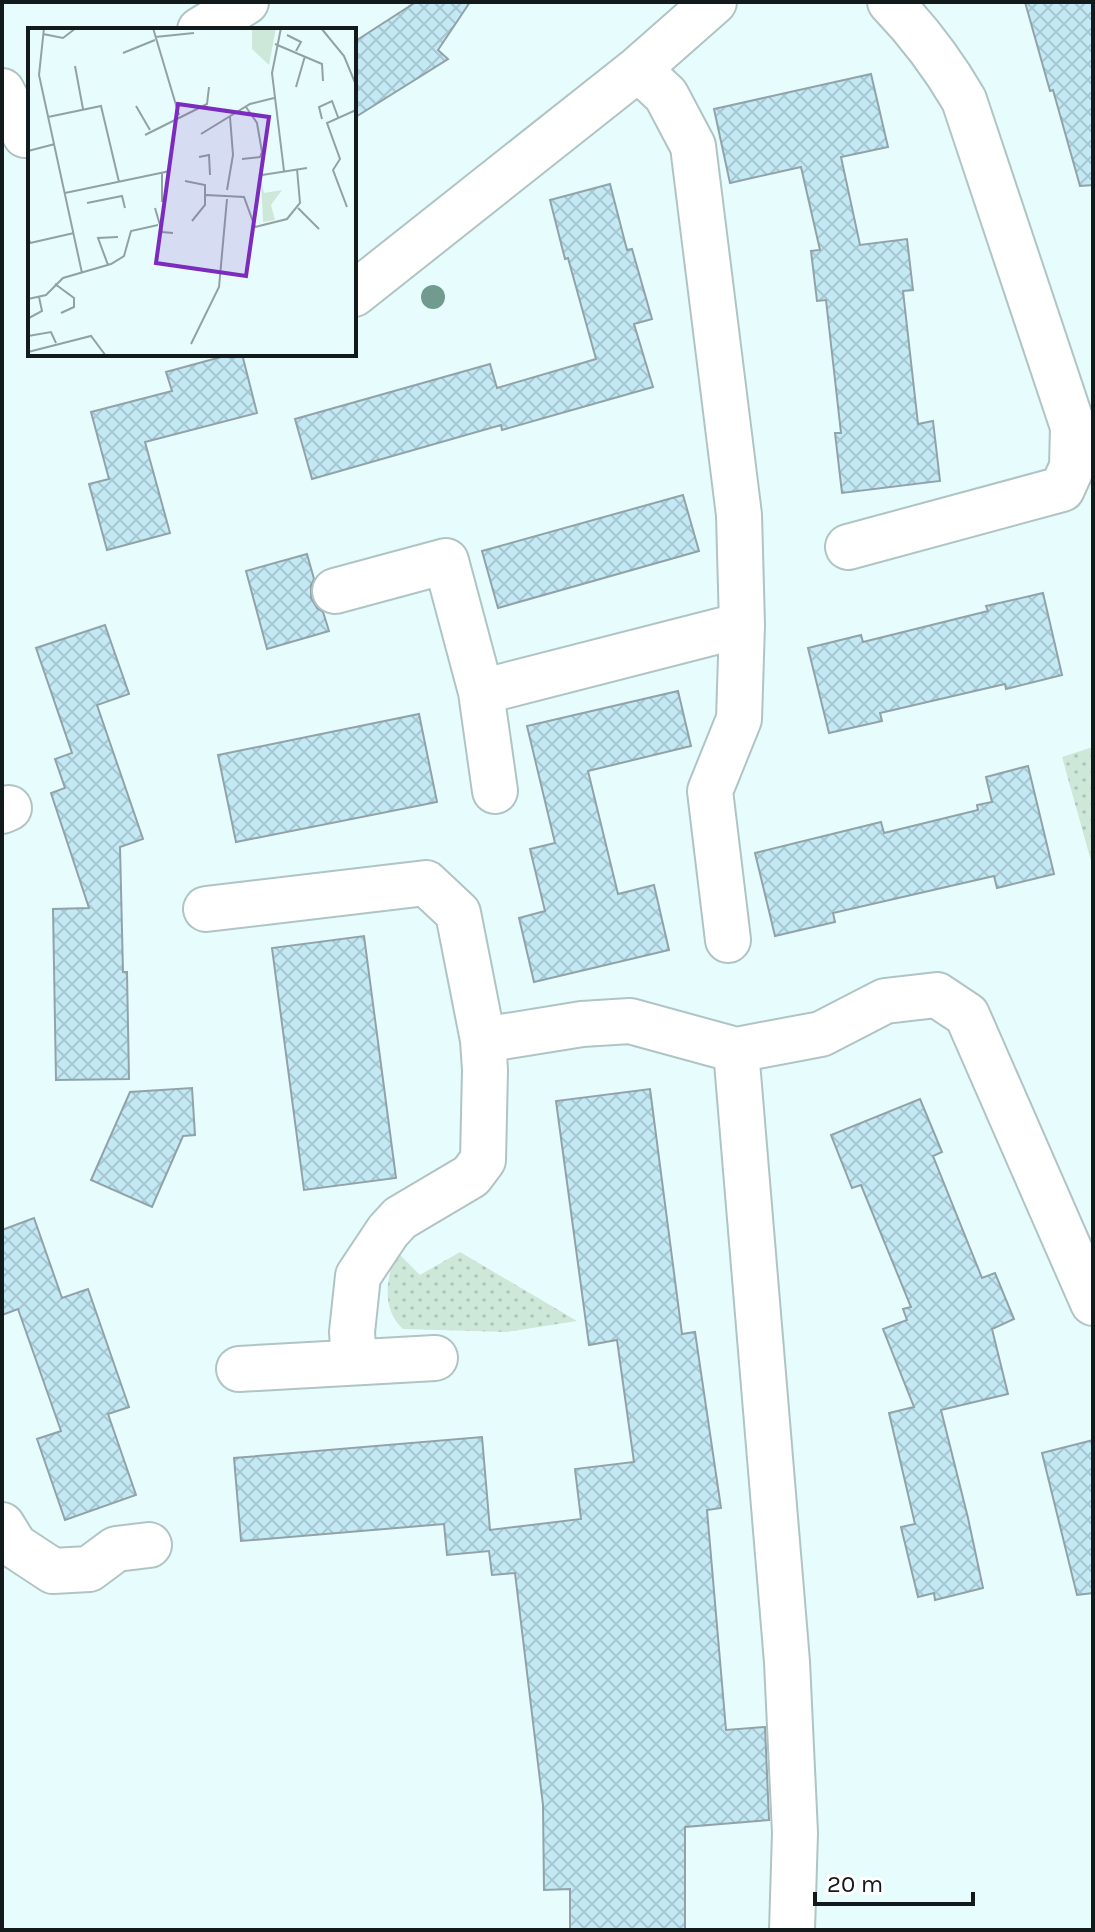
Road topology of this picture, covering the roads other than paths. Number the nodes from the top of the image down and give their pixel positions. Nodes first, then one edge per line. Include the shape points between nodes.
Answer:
1 (246, 2) edge
2 (714, 2) edge
3 (890, 2) edge
4 (203, 28) edge
5 (638, 69) junction
6 (2, 91) edge
7 (19, 139) edge
8 (356, 292) edge
9 (848, 547) dead end
10 (335, 591) dead end
11 (742, 625) junction
12 (481, 692) junction
13 (495, 791) dead end
14 (206, 909) dead end
15 (728, 940) dead end
16 (483, 1040) junction
17 (736, 1050) junction
18 (1093, 1303) edge
19 (435, 1358) dead end
20 (354, 1362) junction
21 (239, 1369) dead end
22 (2, 1525) edge
23 (149, 1545) dead end
24 (792, 1930) edge

1 - 4 street
2 - 5 street
3 - 9 street via 945,68 964,100 1073,427 1072,467 1062,489
5 - 8 street
5 - 11 street via 666,95 693,146 739,515
6 - 7 street
10 - 12 street via 446,561
11 - 12 street
11 - 15 street via 739,719 710,791
12 - 13 street
14 - 16 street via 426,883 458,913
16 - 17 street via 630,1021
16 - 20 street via 483,1160 471,1176 400,1218 358,1276
17 - 18 street via 821,1034 885,1001 937,995 967,1015
17 - 24 street via 787,1662 795,1833
19 - 20 street
20 - 21 street
22 - 23 street via 15,1546 53,1571 89,1569 116,1549

